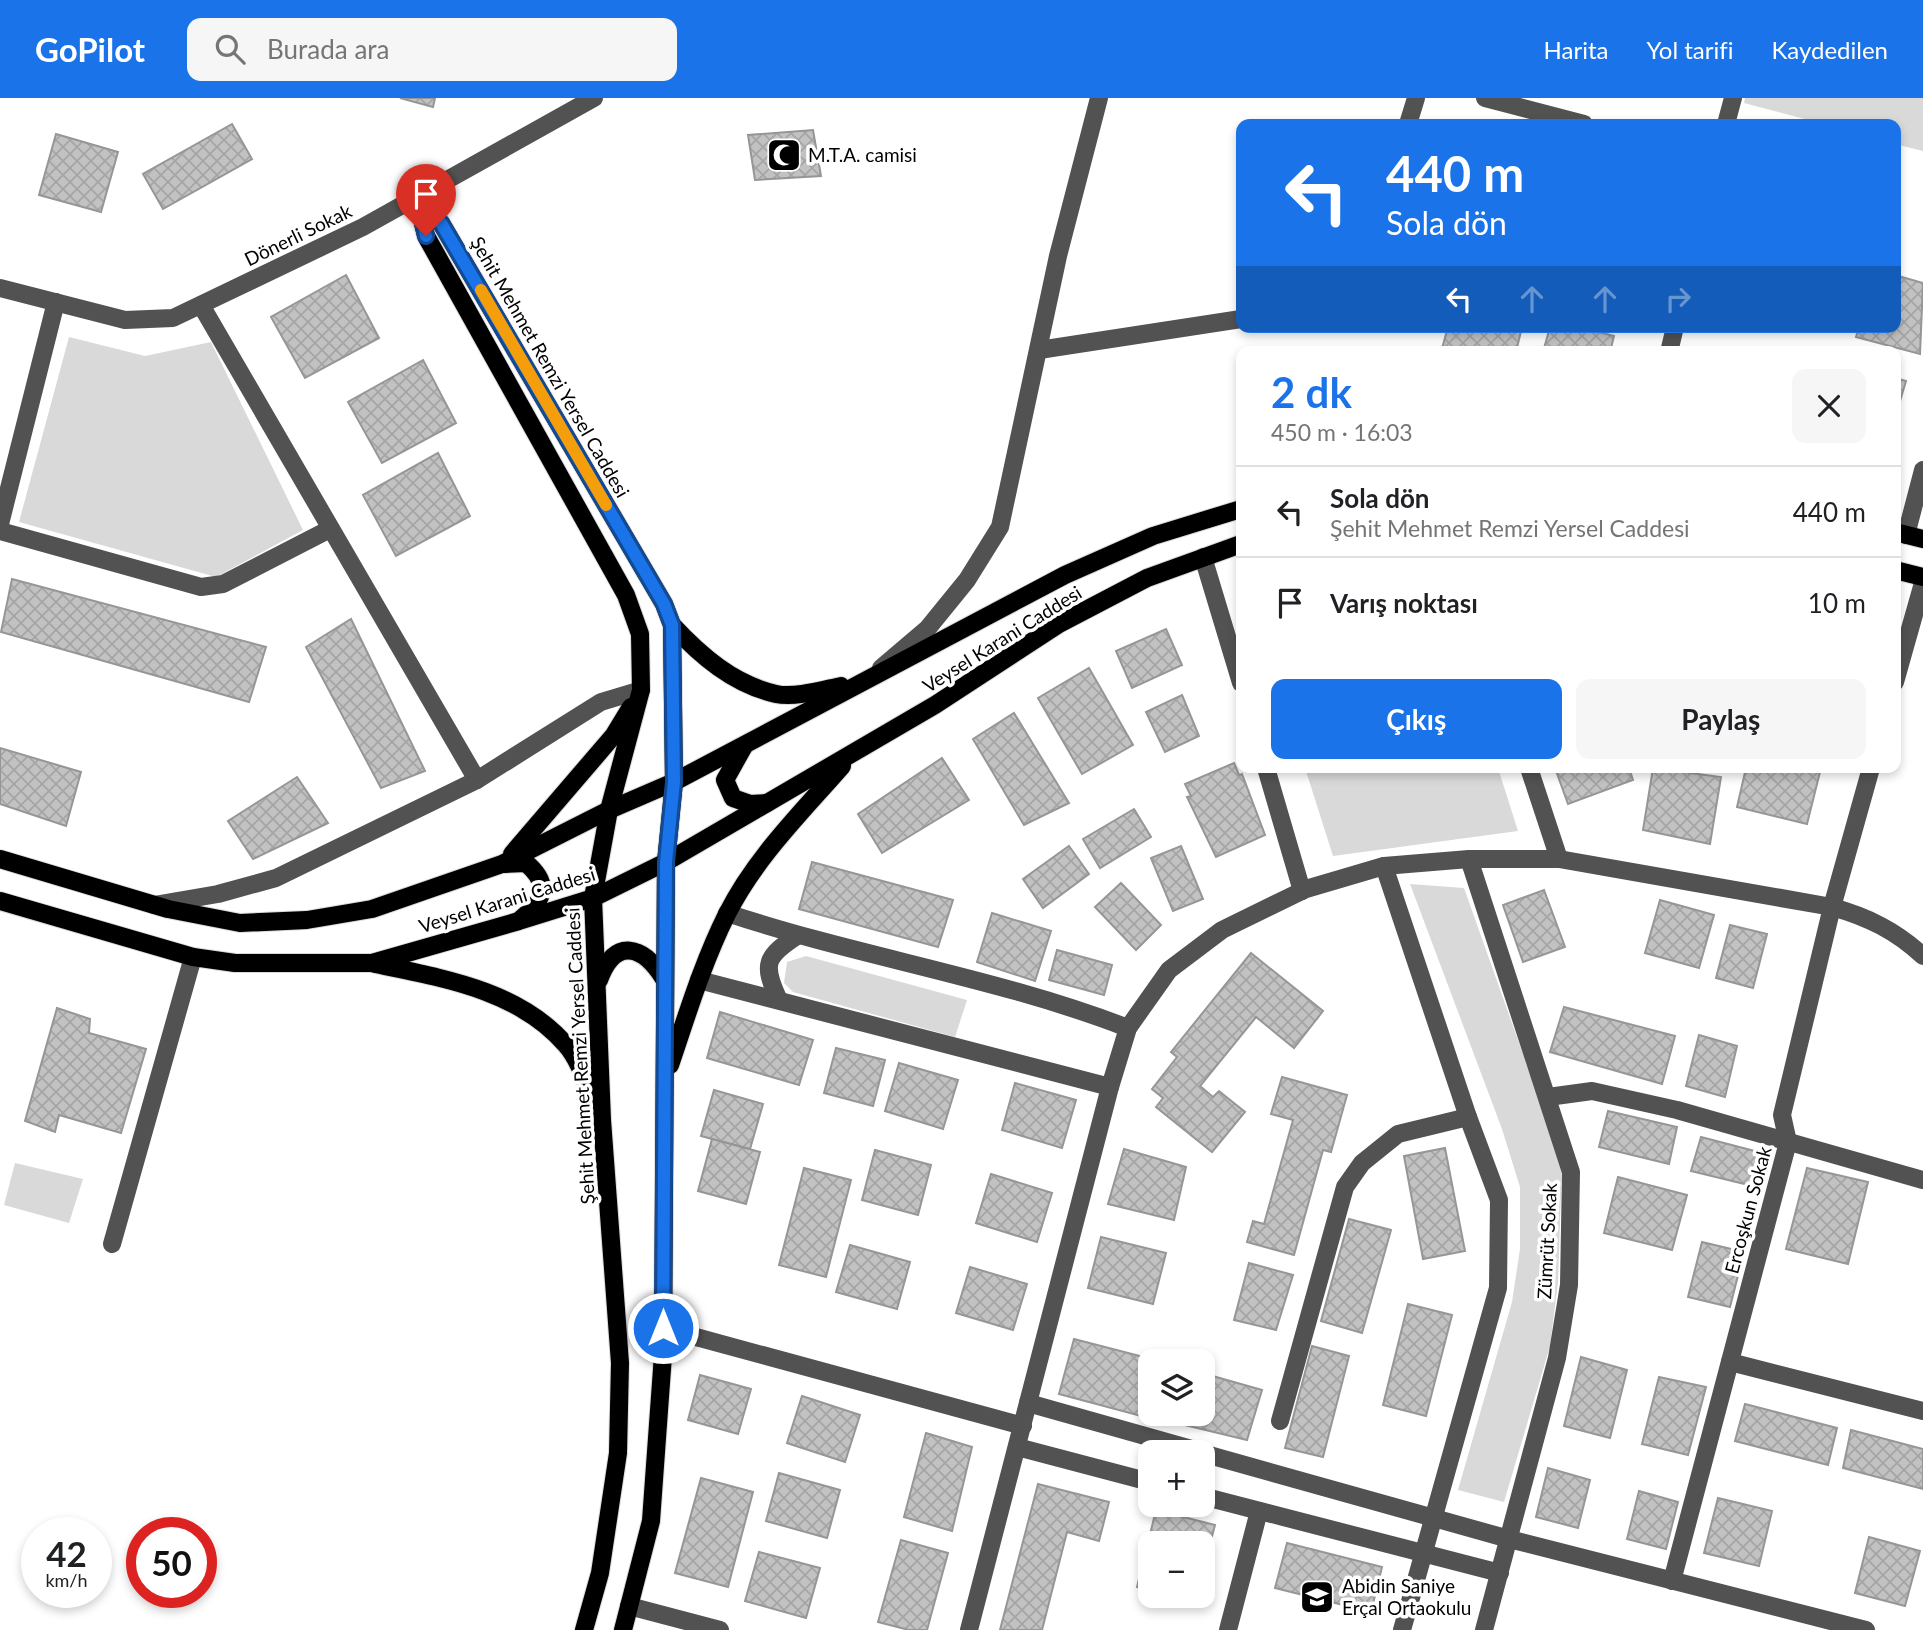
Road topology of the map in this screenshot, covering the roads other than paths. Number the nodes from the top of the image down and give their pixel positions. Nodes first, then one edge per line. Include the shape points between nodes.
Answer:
1 (594, 98) edge
2 (1099, 98) edge
3 (1416, 98) edge
4 (1485, 98) edge
5 (1733, 98) edge
6 (1410, 119) edge
7 (1565, 119) edge
8 (1727, 119) edge
9 (417, 197) junction
10 (0, 288) edge
11 (55, 302) junction
12 (201, 305) junction
13 (1236, 320) edge
14 (1038, 350) junction
15 (1923, 474) edge
16 (1236, 511) edge
17 (0, 524) edge
18 (330, 529) junction
19 (0, 531) edge
20 (1908, 535) edge
21 (1236, 546) edge
22 (1203, 557) junction
23 (1901, 572) edge
24 (1923, 577) edge
25 (1923, 583) edge
26 (672, 625) junction
27 (1901, 661) edge
28 (1236, 666) edge
29 (865, 681) junction
30 (641, 690) junction
31 (746, 743) junction
32 (855, 752) junction
33 (1267, 773) edge
34 (1531, 773) edge
35 (1870, 773) edge
36 (477, 780) junction
37 (674, 782) junction
38 (770, 802) junction
39 (609, 810) junction
40 (0, 859) edge
41 (1469, 859) junction
42 (1559, 859) junction
43 (666, 862) junction
44 (502, 864) junction
45 (1384, 866) junction
46 (1302, 891) junction
47 (593, 898) junction
48 (0, 901) edge
49 (154, 905) junction
50 (1832, 907) junction
51 (727, 913) junction
52 (519, 921) junction
53 (797, 936) junction
54 (1923, 956) edge
55 (193, 957) junction
56 (372, 963) junction
57 (664, 979) junction
58 (699, 980) junction
59 (596, 986) junction
60 (778, 998) junction
61 (1128, 1028) junction
62 (666, 1079) junction
63 (1110, 1087) junction
64 (1548, 1097) junction
65 (1468, 1117) junction
66 (602, 1120) junction
67 (1788, 1142) junction
68 (1923, 1180) edge
69 (112, 1244) dead end
70 (663, 1328) junction
71 (1730, 1362) junction
72 (1028, 1404) junction
73 (1923, 1411) edge
74 (1280, 1421) dead end
75 (1023, 1426) junction
76 (1158, 1440) edge
77 (1017, 1447) junction
78 (1215, 1456) edge
79 (1138, 1479) edge
80 (1215, 1499) edge
81 (1259, 1510) junction
82 (1432, 1517) junction
83 (1509, 1539) junction
84 (1423, 1553) junction
85 (1500, 1573) junction
86 (1672, 1581) junction
87 (629, 1606) junction
88 (584, 1630) edge
89 (623, 1630) edge
90 (720, 1630) edge
91 (969, 1630) edge
92 (1228, 1630) edge
93 (1402, 1630) edge
94 (1484, 1630) edge
95 (1867, 1630) edge

1 - 9 street, Dönerli Sokak
2 - 14 street
3 - 6 street
4 - 7 street
5 - 8 street
9 - 12 street, Dönerli Sokak
9 - 26 main road, Şehit Mehmet Remzi Yersel Caddesi via 441,223 664,604
9 - 30 main road, Şehit Mehmet Remzi Yersel Caddesi via 426,236 626,596 640,634
10 - 11 street, Dönerli Sokak
11 - 12 street, Dönerli Sokak via 125,320 173,318
11 - 17 street
12 - 18 street
13 - 14 street
14 - 29 street via 1000,527 967,580 928,628
15 - 20 street
16 - 29 main road, Veysel Karani Caddesi via 1153,536 1065,575
18 - 19 street via 223,584 201,587
18 - 36 street
21 - 22 main road, Veysel Karani Caddesi
22 - 28 street
22 - 32 main road, Veysel Karani Caddesi via 1147,578 1059,624
23 - 24 main road
25 - 27 street
26 - 29 main road via 702,657 731,676 777,694
26 - 37 main road, Şehit Mehmet Remzi Yersel Caddesi
29 - 31 main road, Veysel Karani Caddesi
30 - 36 street via 601,702
30 - 39 main road, Şehit Mehmet Remzi Yersel Caddesi
30 - 44 main road via 614,735
31 - 37 main road, Veysel Karani Caddesi
31 - 38 main road via 725,780 733,798 750,804
32 - 38 main road, Veysel Karani Caddesi
32 - 51 main road via 771,845
33 - 46 street
34 - 42 street
35 - 50 street, Ercoşkun Sokak
36 - 49 street via 276,878
37 - 39 main road, Veysel Karani Caddesi
37 - 43 main road, Şehit Mehmet Remzi Yersel Caddesi
38 - 43 main road, Veysel Karani Caddesi
39 - 44 main road, Veysel Karani Caddesi
39 - 47 main road, Şehit Mehmet Remzi Yersel Caddesi
40 - 49 main road, Veysel Karani Caddesi
41 - 42 street
41 - 45 street
41 - 64 street, Zümrüt Sokak
42 - 50 street
43 - 47 main road, Veysel Karani Caddesi
43 - 57 main road, Şehit Mehmet Remzi Yersel Caddesi
44 - 49 main road, Veysel Karani Caddesi via 372,909 307,920 240,923
44 - 52 main road via 526,863 539,874 542,890 535,907
45 - 46 street
45 - 65 street
46 - 61 street via 1222,930 1169,970
47 - 52 main road, Veysel Karani Caddesi
47 - 59 main road, Şehit Mehmet Remzi Yersel Caddesi
48 - 55 main road, Veysel Karani Caddesi
50 - 54 street via 1865,916 1902,936
50 - 67 street, Ercoşkun Sokak via 1782,1115
51 - 53 street
51 - 58 main road
52 - 56 main road, Veysel Karani Caddesi
53 - 60 street via 776,950 768,963 768,978
53 - 61 street via 1082,1010
55 - 56 main road, Veysel Karani Caddesi via 235,963
55 - 69 street
56 - 66 main road via 489,992 531,1014 567,1046
57 - 59 main road via 654,962 638,951 620,951 606,962
57 - 62 main road, Şehit Mehmet Remzi Yersel Caddesi
58 - 60 street
58 - 62 main road
59 - 66 main road, Şehit Mehmet Remzi Yersel Caddesi
60 - 63 street
61 - 63 street
62 - 70 main road, Şehit Mehmet Remzi Yersel Caddesi
63 - 72 street
64 - 67 street via 1592,1091
64 - 83 street, Zümrüt Sokak via 1572,1172 1569,1285 1557,1358
65 - 74 street via 1398,1134 1362,1163 1345,1187
65 - 82 street via 1499,1200 1498,1288
66 - 88 main road, Şehit Mehmet Remzi Yersel Caddesi via 620,1363 618,1453 600,1573
67 - 68 street
67 - 71 street, Ercoşkun Sokak
70 - 75 street
70 - 87 main road, Şehit Mehmet Remzi Yersel Caddesi via 651,1521
71 - 73 street
71 - 86 street, Ercoşkun Sokak
72 - 75 street
72 - 76 street
75 - 77 street
77 - 79 street
77 - 91 street
78 - 82 street
80 - 81 street
81 - 84 street
81 - 92 street
82 - 83 street
82 - 84 street
83 - 85 street, Zümrüt Sokak
83 - 86 street
84 - 85 street
84 - 93 street
85 - 94 street, Zümrüt Sokak
86 - 95 street
87 - 89 main road, Şehit Mehmet Remzi Yersel Caddesi
87 - 90 street

